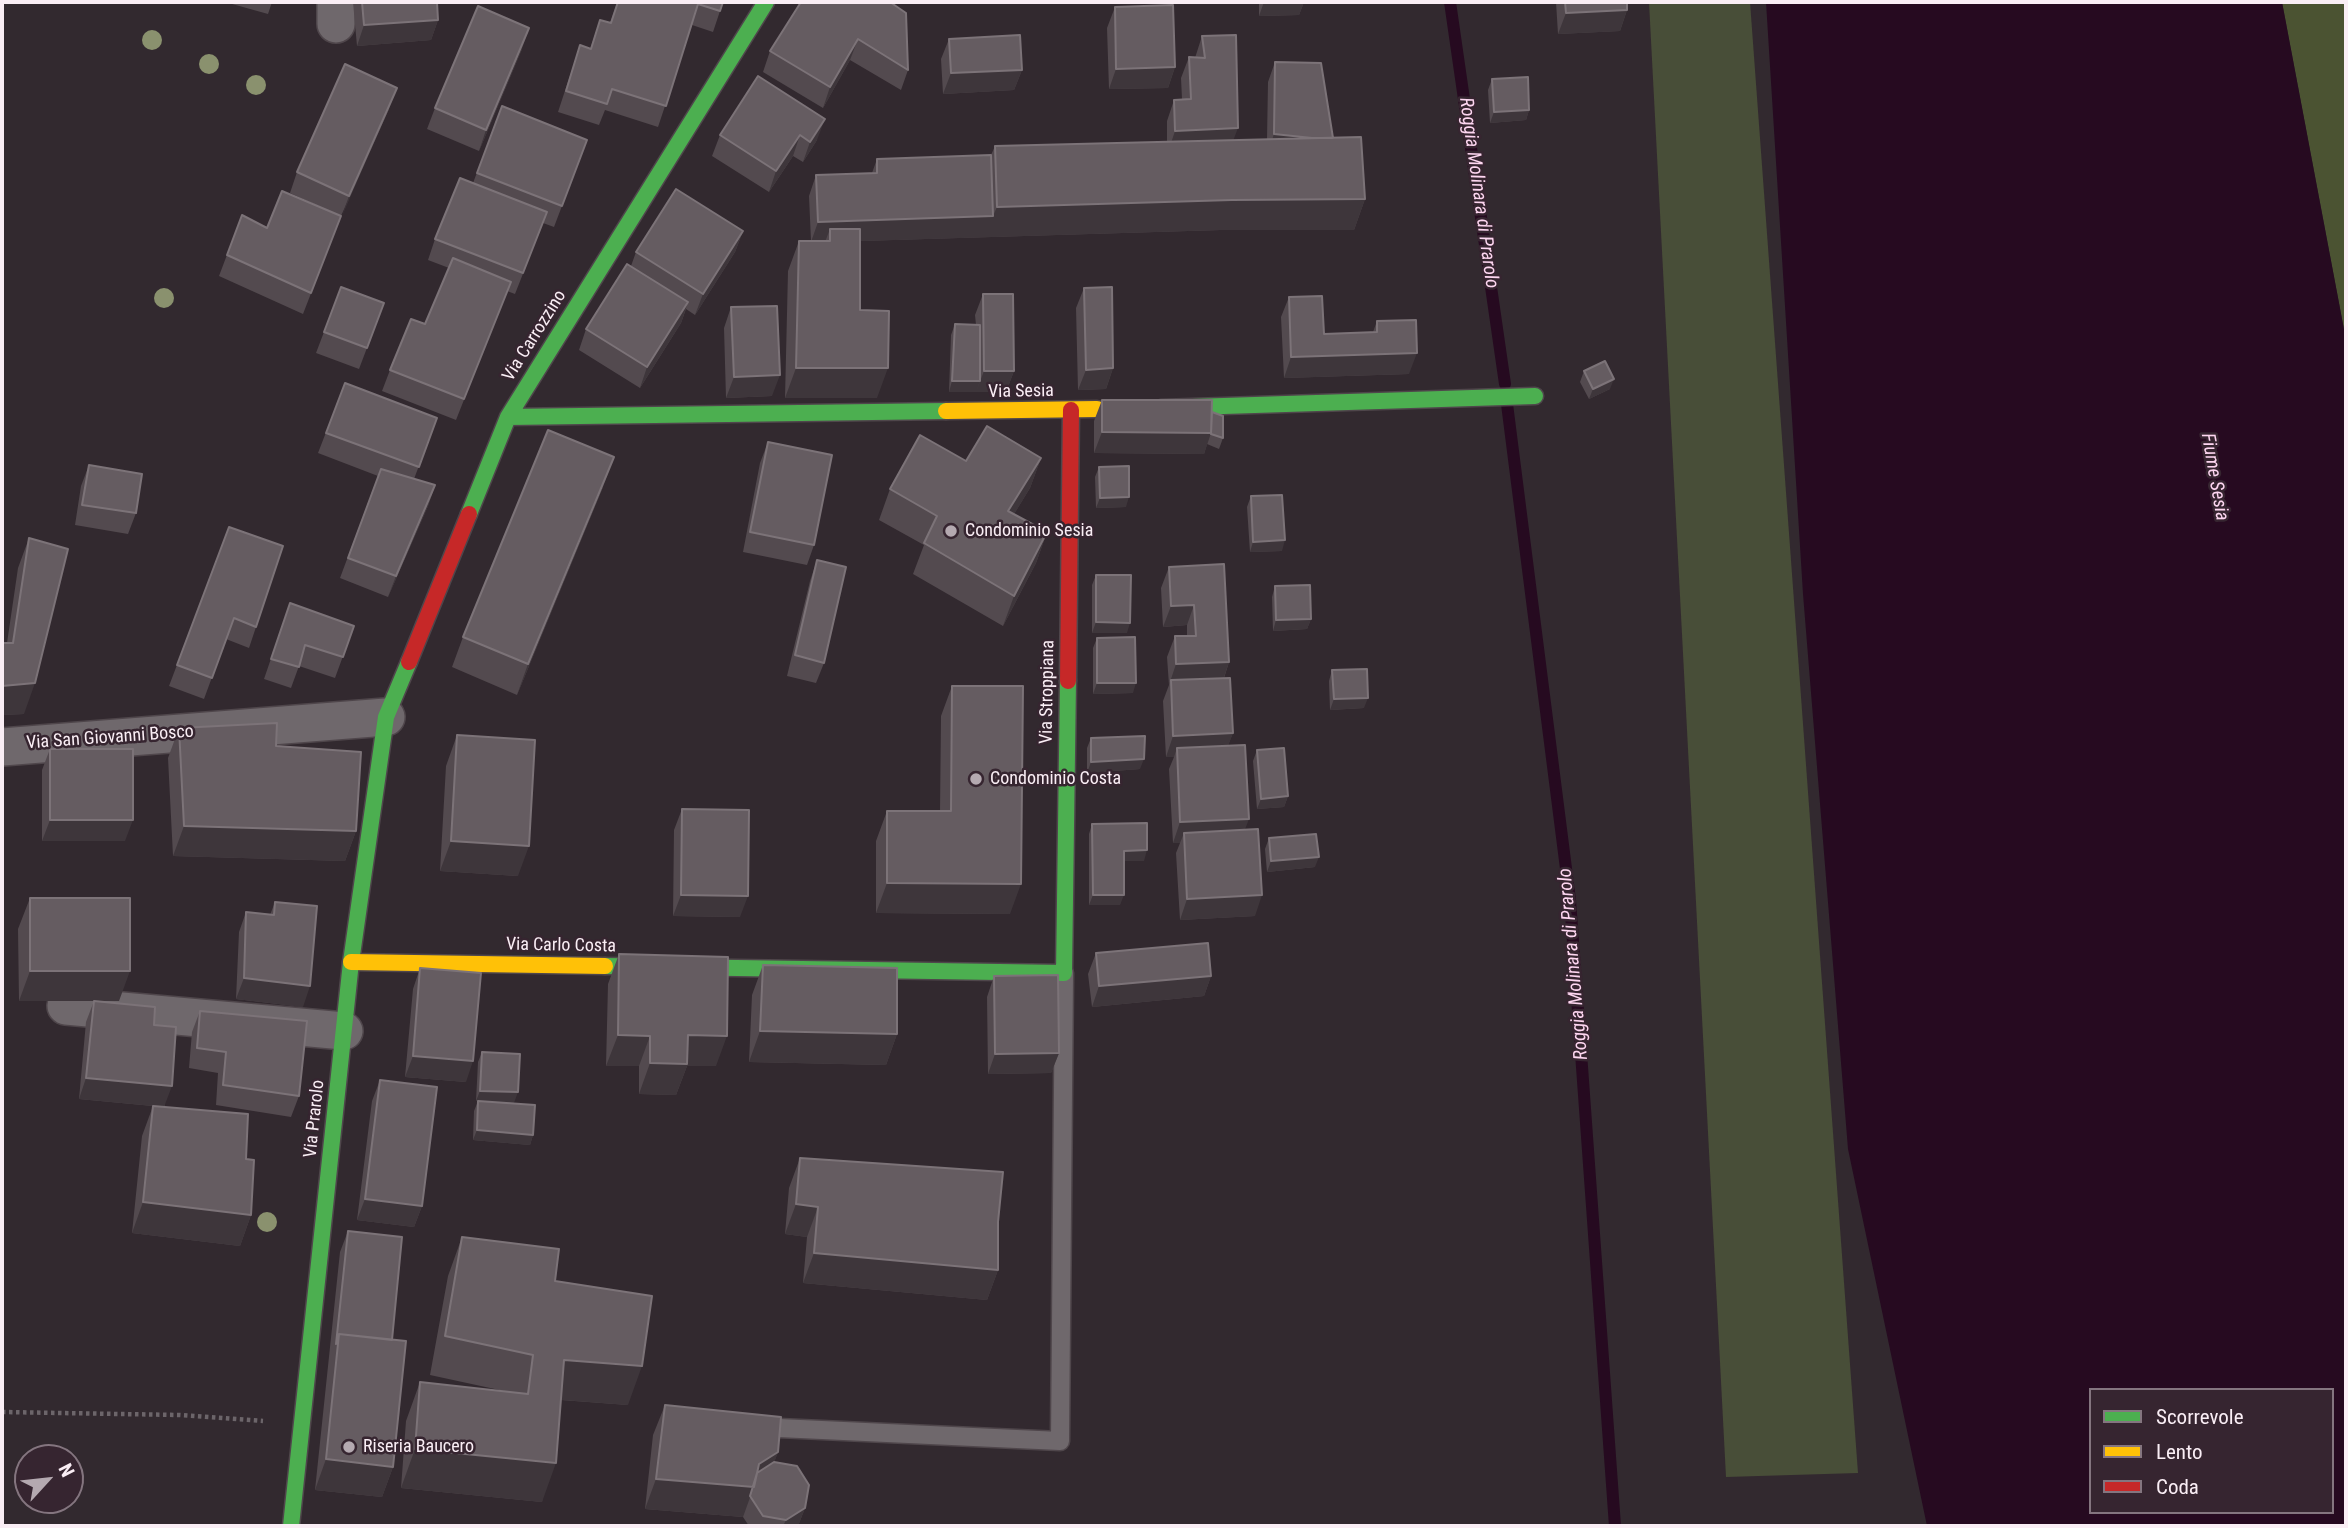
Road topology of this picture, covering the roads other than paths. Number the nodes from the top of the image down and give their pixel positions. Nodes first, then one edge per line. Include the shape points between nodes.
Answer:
1 (766, 2) edge
2 (1535, 396) dead end
3 (1139, 408) edge
4 (1112, 409) edge
5 (1071, 410) junction
6 (508, 417) junction
7 (386, 717) junction
8 (2, 747) edge
9 (351, 962) junction
10 (1064, 974) junction
11 (66, 1006) dead end
12 (344, 1031) junction
13 (740, 1426) edge
14 (290, 1526) edge

1 - 6 street, Via Carrozzino
2 - 3 street
4 - 5 street, Via Sesia
5 - 6 street, Via Sesia
5 - 10 street, Via Stroppiana
6 - 7 street, Via Carrozzino
7 - 8 street, Via San Giovanni Bosco
7 - 9 street, Via Prarolo
9 - 10 street, Via Carlo Costa
9 - 12 street, Via Prarolo
10 - 13 lane via 1060,1441
11 - 12 street
12 - 14 street, Via Prarolo

